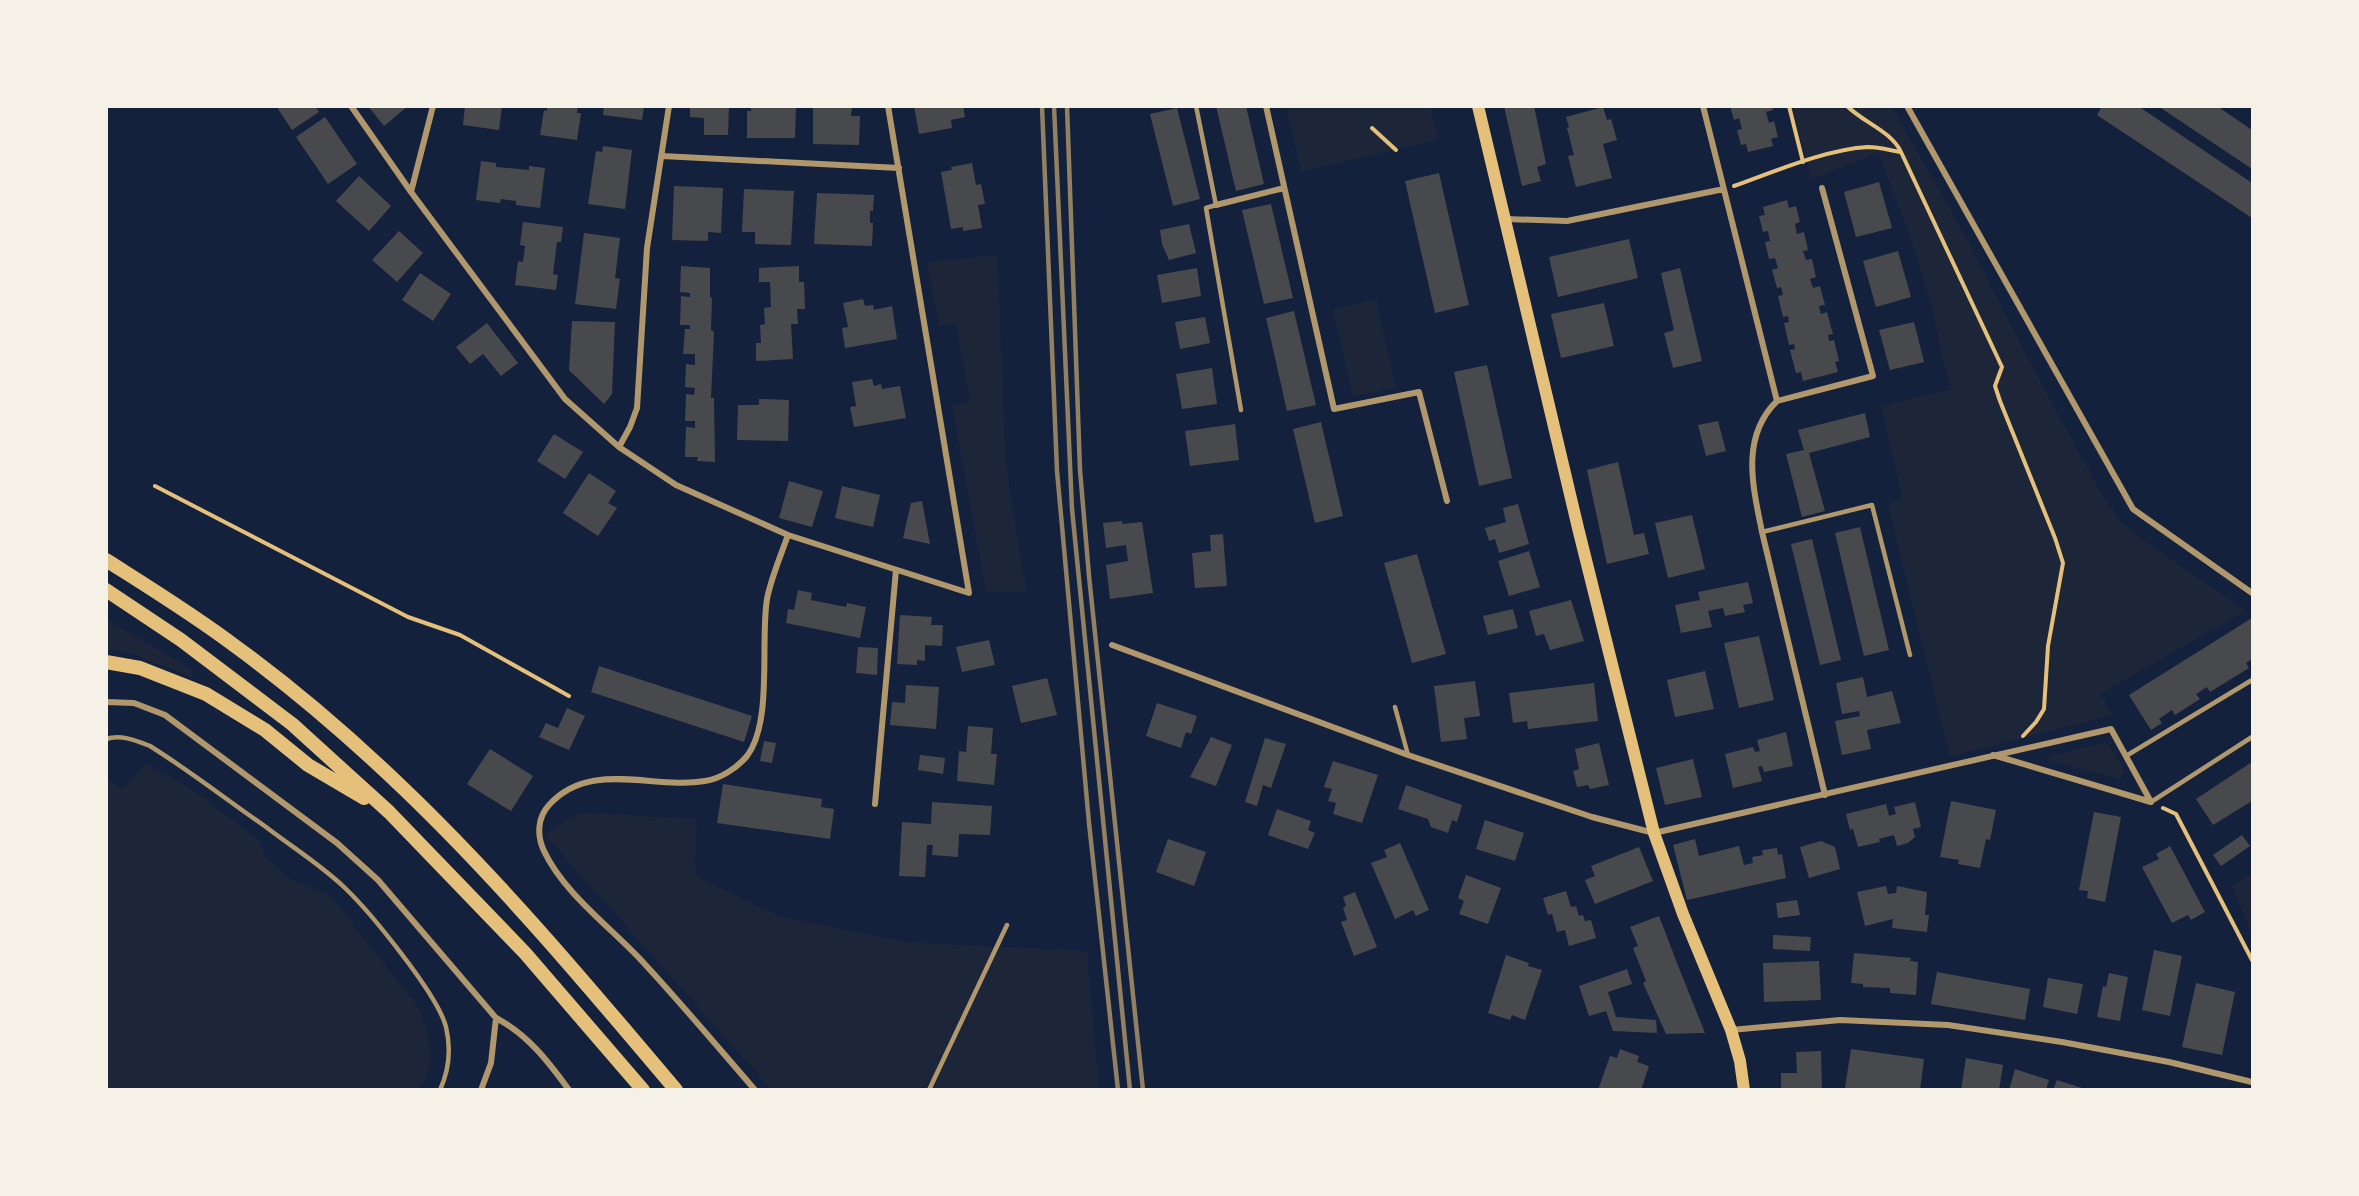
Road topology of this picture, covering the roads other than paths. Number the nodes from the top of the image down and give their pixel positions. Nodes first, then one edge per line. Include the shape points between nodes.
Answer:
1 (351, 106) edge
2 (433, 106) edge
3 (669, 106) edge
4 (888, 106) edge
5 (1196, 106) edge
6 (1266, 106) edge
7 (1478, 106) edge
8 (1703, 106) edge
9 (1907, 106) edge
10 (662, 156) junction
11 (899, 168) junction
12 (1284, 188) junction
13 (1822, 188) dead end
14 (1724, 189) junction
15 (411, 192) junction
16 (1216, 205) junction
17 (1505, 219) junction
18 (1777, 401) junction
19 (1240, 410) dead end
20 (620, 447) junction
21 (1448, 501) dead end
22 (1762, 532) junction
23 (788, 534) junction
24 (106, 560) edge
25 (896, 570) junction
26 (106, 590) edge
27 (2253, 592) edge
28 (1112, 645) dead end
29 (1910, 655) dead end
30 (106, 662) edge
31 (2253, 680) edge
32 (106, 702) edge
33 (1395, 707) dead end
34 (2253, 737) edge
35 (106, 739) edge
36 (1408, 755) junction
37 (1994, 755) junction
38 (2126, 756) junction
39 (1825, 795) junction
40 (2151, 802) junction
41 (874, 804) dead end
42 (389, 812) junction
43 (1654, 833) junction
44 (1007, 925) dead end
45 (496, 1018) junction
46 (1731, 1030) junction
47 (2253, 1082) edge
48 (440, 1089) edge
49 (481, 1089) edge
50 (569, 1089) edge
51 (643, 1089) edge
52 (676, 1089) edge
53 (755, 1089) edge
54 (929, 1089) edge
55 (1744, 1089) edge

1 - 15 street
2 - 15 street
3 - 10 street
4 - 11 street
5 - 16 lane
6 - 12 street
7 - 17 main road
8 - 14 street
9 - 27 street via 2133,509
10 - 11 street
10 - 20 street via 644,274 637,408
11 - 25 street via 969,593
12 - 16 street
12 - 21 street via 1334,409 1419,392
13 - 18 street via 1873,376
14 - 17 street via 1567,221
14 - 18 street
15 - 20 street via 565,399
16 - 19 lane via 1206,208
17 - 43 main road
18 - 22 street via 1760,422 1753,445 1753,488
20 - 23 street via 676,485
22 - 29 lane via 1872,505
22 - 39 street
23 - 25 street
23 - 53 street via 767,599 761,717 747,756 736,767 709,781 615,778 573,786 544,811 539,830 545,853 566,884 641,960
24 - 52 highway via 236,646 405,790 483,869
25 - 41 street
26 - 42 highway via 181,640 292,724
28 - 36 street
30 - 42 highway via 140,668 206,694 265,730 308,765
31 - 38 lane
32 - 45 street via 134,703 165,714 337,843 378,880
33 - 36 lane
34 - 40 lane
35 - 48 lane via 132,739 159,752 346,889 387,937 438,1008 447,1030 448,1050 447,1072
36 - 43 street via 1592,817
37 - 38 street via 2111,729
37 - 39 street
37 - 40 street
38 - 40 street
39 - 43 street
42 - 51 highway via 525,953
43 - 46 main road
44 - 54 lane
45 - 49 street via 491,1063
45 - 50 street via 530,1042
46 - 47 street via 1840,1020 1948,1025 2094,1048
46 - 55 main road

